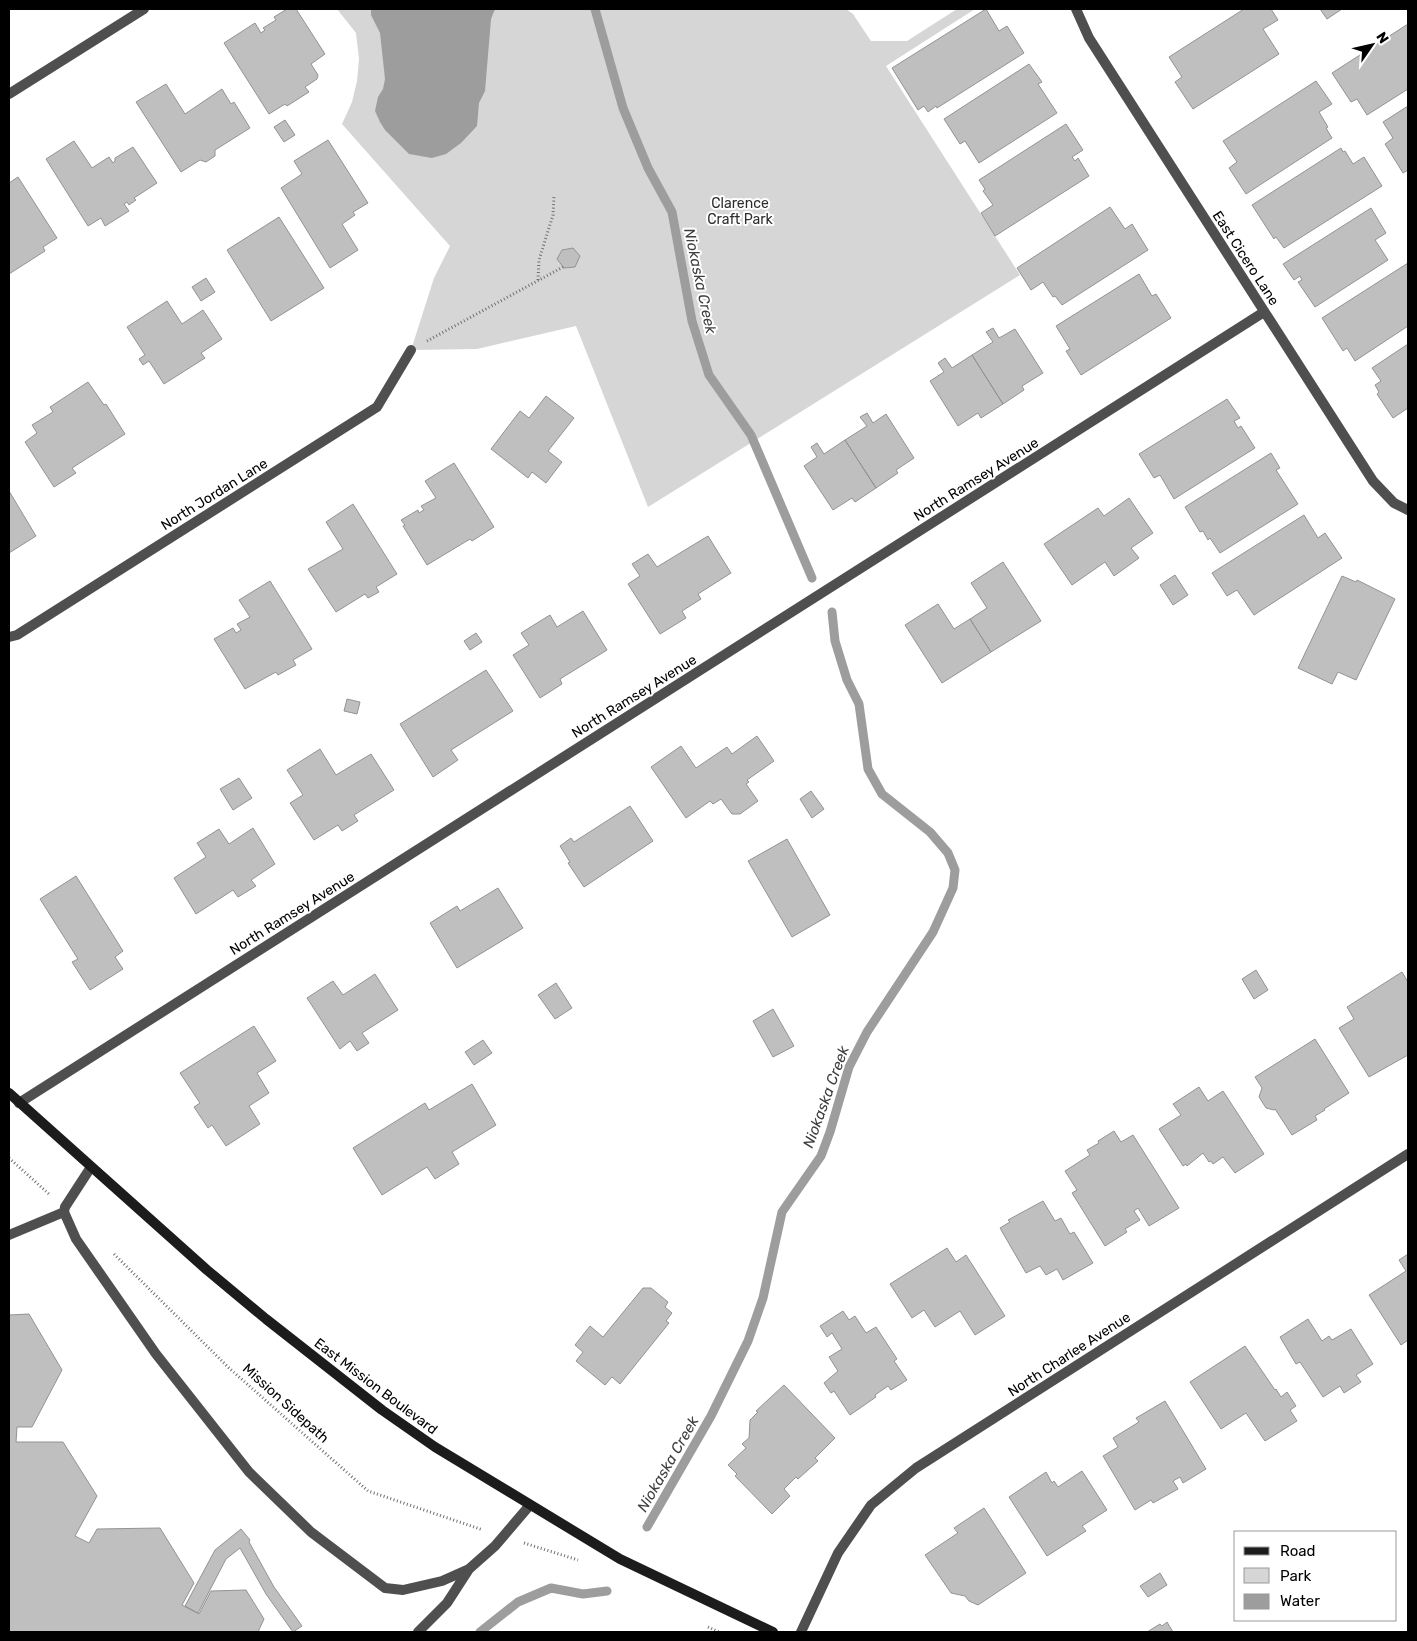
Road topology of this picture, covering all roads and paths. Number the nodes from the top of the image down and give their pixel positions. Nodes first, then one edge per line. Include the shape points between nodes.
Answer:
1 (144, 9) edge
2 (1076, 9) edge
3 (9, 94) edge
4 (554, 196) dead end
5 (563, 267) dead end
6 (538, 280) junction
7 (1264, 312) junction
8 (411, 350) joint
9 (1408, 510) edge
10 (9, 637) edge
11 (9, 1093) edge
12 (19, 1103) junction
13 (1408, 1154) edge
14 (9, 1158) edge
15 (91, 1167) junction
16 (32, 1180) dead end
17 (64, 1212) junction
18 (9, 1235) edge
19 (108, 1248) dead end
20 (530, 1505) junction
21 (479, 1529) dead end
22 (469, 1569) junction
23 (418, 1632) edge
24 (773, 1632) edge
25 (800, 1632) edge

1 - 3 street
2 - 7 street, East Cicero Lane via 1089,38
4 - 6 path via 553,215 539,260
5 - 6 path
6 - 8 path
7 - 9 street, East Cicero Lane via 1373,481 1394,503
7 - 12 street, North Ramsey Avenue
8 - 10 street, North Jordan Lane via 377,407 17,635
11 - 12 main road, East Mission Boulevard
12 - 15 main road, East Mission Boulevard
13 - 25 street, North Charlee Avenue via 916,1468 871,1505 838,1553
14 - 16 path
15 - 17 street
15 - 20 main road, East Mission Boulevard via 207,1270 382,1410 435,1447
17 - 18 street
17 - 22 street via 76,1239 156,1354 249,1472 311,1532 385,1588 404,1590 442,1581
19 - 21 path, Mission Sidepath via 229,1368 368,1491
20 - 22 street via 495,1546
20 - 24 main road, East Mission Boulevard via 620,1559
22 - 23 street via 447,1603

